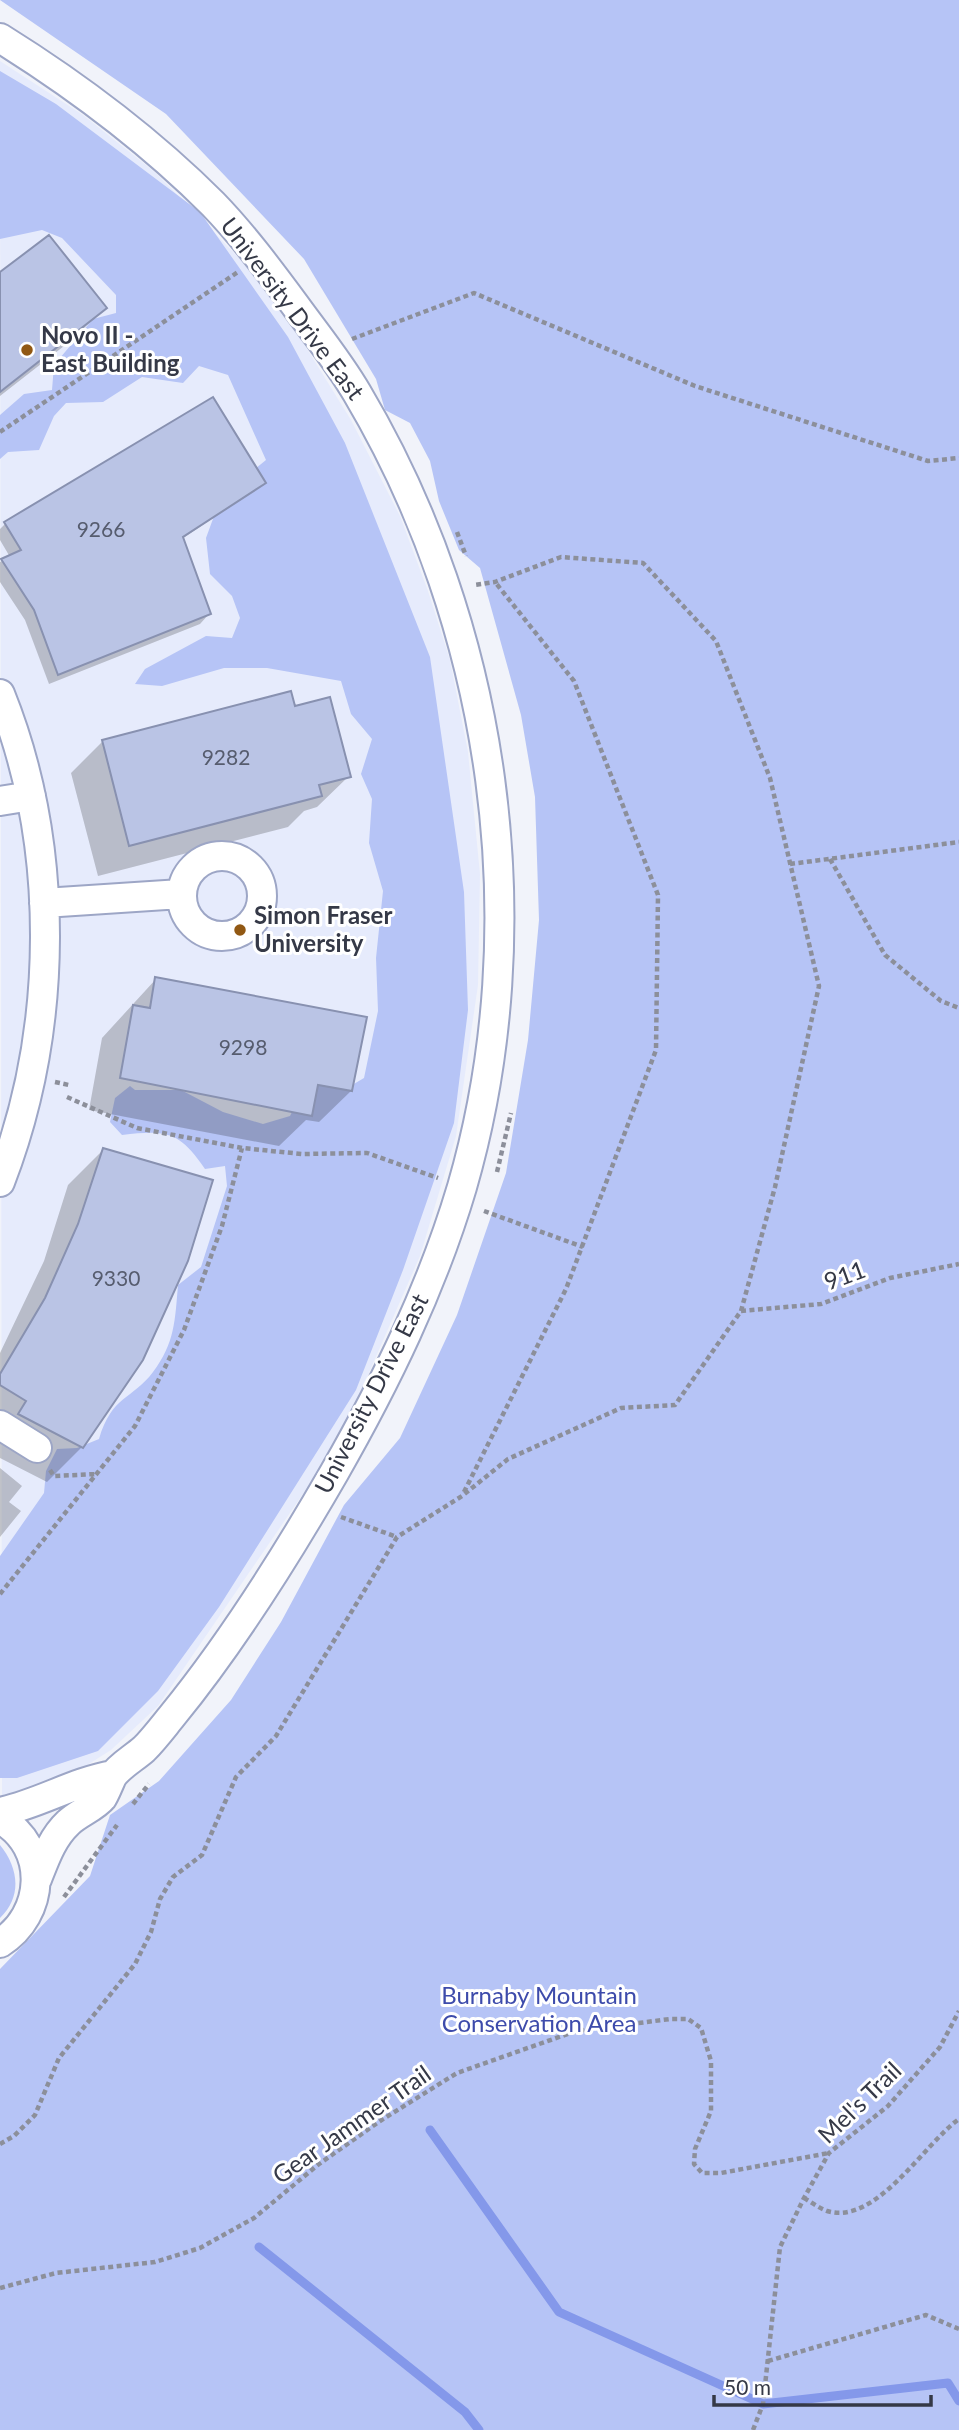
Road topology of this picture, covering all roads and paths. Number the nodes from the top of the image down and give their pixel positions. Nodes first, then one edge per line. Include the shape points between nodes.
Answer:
1 (0, 38) edge
2 (259, 258) junction
3 (355, 351) dead end
4 (0, 432) edge
5 (959, 458) edge
6 (452, 524) dead end
7 (467, 559) dead end
8 (469, 573) dead end
9 (495, 582) junction
10 (471, 586) junction
11 (475, 598) dead end
12 (0, 694) edge
13 (31, 796) junction
14 (0, 801) edge
15 (959, 842) edge
16 (830, 859) junction
17 (790, 864) junction
18 (181, 894) dead end
19 (44, 903) junction
20 (959, 1008) edge
21 (67, 1097) dead end
22 (512, 1110) dead end
23 (242, 1148) junction
24 (439, 1179) dead end
25 (0, 1182) edge
26 (493, 1184) dead end
27 (487, 1202) dead end
28 (484, 1211) junction
29 (480, 1220) dead end
30 (583, 1247) junction
31 (959, 1264) edge
32 (741, 1311) junction
33 (0, 1424) edge
34 (37, 1448) joint
35 (98, 1474) junction
36 (462, 1496) junction
37 (344, 1505) dead end
38 (397, 1536) junction
39 (0, 1594) edge
40 (113, 1775) junction
41 (150, 1782) dead end
42 (0, 1812) edge
43 (126, 1813) dead end
44 (0, 1819) edge
45 (118, 1824) dead end
46 (37, 1879) junction
47 (57, 1905) dead end
48 (0, 1943) edge
49 (959, 2011) edge
50 (959, 2119) edge
51 (0, 2144) edge
52 (830, 2153) junction
53 (804, 2198) junction
54 (0, 2288) edge
55 (959, 2329) edge
56 (768, 2361) junction
57 (752, 2430) edge

1 - 2 street, University Drive East via 111,113 215,206
2 - 4 path
2 - 40 street, University Drive East via 356,391 408,494 448,595 478,712 492,791 498,896 494,1007 477,1125 462,1185 429,1282 385,1380 308,1517 208,1669 149,1744
3 - 5 path via 348,340 474,293 695,386 928,461
6 - 7 path via 465,545
8 - 10 path
9 - 10 path
9 - 17 path via 561,557 643,563 716,640 770,778
9 - 30 path via 574,681 658,895 656,1050
10 - 11 path
12 - 13 street
13 - 14 street
13 - 19 street
15 - 16 path
16 - 17 path
16 - 20 path via 885,956 941,1001
17 - 32 path via 819,986 775,1187
18 - 19 street
19 - 25 street via 43,989 31,1077
21 - 23 path via 136,1128
22 - 26 path
23 - 24 path via 302,1154 367,1153
23 - 35 path via 222,1226 184,1330 135,1426
27 - 28 path
28 - 29 path
28 - 30 path
30 - 36 path
31 - 32 path, 911 via 890,1278 821,1304
32 - 36 path via 676,1405 621,1408 508,1459
33 - 34 street
34 - 35 path via 54,1476
35 - 39 path
36 - 38 path
37 - 38 path via 337,1515
38 - 51 path via 276,1736 236,1777 202,1855 173,1877 135,1964 59,2058 35,2115
40 - 42 street, University Drive East via 85,1780 50,1798
40 - 46 street, University Drive East via 103,1797 68,1823 50,1847
41 - 43 path
44 - 46 street via 24,1840
45 - 47 path
46 - 48 street, University Drive East via 26,1920
49 - 52 path, Mel's Trail via 940,2047 888,2106
50 - 53 path via 874,2202 848,2212 828,2211
52 - 53 path, Mel's Trail
52 - 54 path, Gear Jammer Trail via 702,2173 694,2164 695,2149 711,2111 711,2061 701,2028 688,2019 670,2019 576,2031 457,2073 319,2164 254,2218 200,2248 156,2262 56,2273
53 - 56 path, Mel's Trail via 780,2247
55 - 56 path via 926,2315
56 - 57 path, Mel's Trail via 762,2404

